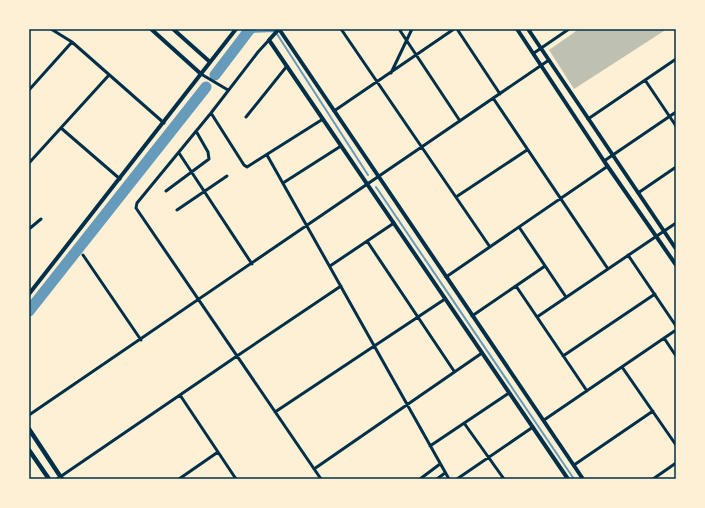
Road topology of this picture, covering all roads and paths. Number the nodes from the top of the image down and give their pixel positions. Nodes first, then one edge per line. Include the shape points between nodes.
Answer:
1 (51, 29) edge
2 (151, 29) edge
3 (173, 29) edge
4 (236, 29) edge
5 (279, 29) edge
6 (341, 29) edge
7 (398, 29) edge
8 (412, 29) edge
9 (454, 29) edge
10 (457, 29) edge
11 (517, 29) edge
12 (528, 29) edge
13 (569, 29) edge
14 (269, 40) junction
15 (406, 40) junction
16 (72, 42) junction
17 (541, 48) junction
18 (534, 53) junction
19 (416, 55) junction
20 (676, 59) edge
21 (549, 60) junction
22 (210, 62) junction
23 (542, 65) junction
24 (287, 66) junction
25 (391, 73) junction
26 (201, 74) junction
27 (109, 75) junction
28 (645, 80) junction
29 (377, 82) junction
30 (29, 90) edge
31 (228, 90) junction
32 (500, 94) junction
33 (493, 98) junction
34 (334, 111) junction
35 (676, 112) edge
36 (211, 113) junction
37 (246, 117) dead end
38 (670, 117) junction
39 (323, 119) junction
40 (588, 119) junction
41 (460, 120) junction
42 (164, 123) junction
43 (676, 126) edge
44 (61, 128) junction
45 (196, 132) junction
46 (341, 146) junction
47 (421, 146) junction
48 (526, 150) junction
49 (178, 153) junction
50 (267, 155) junction
51 (612, 155) junction
52 (604, 161) junction
53 (29, 163) edge
54 (608, 166) junction
55 (676, 167) edge
56 (192, 173) junction
57 (227, 176) dead end
58 (378, 176) junction
59 (120, 178) junction
60 (283, 184) junction
61 (367, 184) junction
62 (166, 191) dead end
63 (204, 192) junction
64 (638, 193) junction
65 (456, 197) junction
66 (560, 199) junction
67 (177, 210) dead end
68 (41, 219) dead end
69 (394, 223) junction
70 (676, 223) edge
71 (307, 225) junction
72 (519, 227) junction
73 (29, 229) edge
74 (664, 231) junction
75 (656, 236) junction
76 (367, 241) junction
77 (490, 247) junction
78 (676, 249) edge
79 (83, 255) dead end
80 (628, 255) junction
81 (252, 264) junction
82 (676, 265) edge
83 (330, 266) junction
84 (546, 266) junction
85 (608, 269) junction
86 (446, 277) junction
87 (341, 286) junction
88 (516, 286) junction
89 (29, 294) edge
90 (654, 294) junction
91 (566, 297) junction
92 (445, 299) junction
93 (198, 300) junction
94 (472, 316) junction
95 (538, 317) junction
96 (418, 318) junction
97 (676, 326) edge
98 (676, 330) edge
99 (664, 338) junction
100 (141, 340) junction
101 (375, 346) junction
102 (482, 353) junction
103 (236, 356) junction
104 (563, 356) junction
105 (676, 356) edge
106 (622, 366) junction
107 (454, 371) junction
108 (587, 390) junction
109 (509, 392) junction
110 (180, 395) junction
111 (407, 404) junction
112 (653, 411) junction
113 (275, 412) junction
114 (29, 415) edge
115 (544, 420) junction
116 (464, 423) junction
117 (533, 427) junction
118 (29, 430) edge
119 (676, 444) edge
120 (430, 446) junction
121 (29, 450) edge
122 (218, 452) junction
123 (488, 457) junction
124 (676, 463) edge
125 (440, 464) junction
126 (574, 465) junction
127 (314, 469) junction
128 (445, 473) junction
129 (60, 478) edge
130 (49, 479) edge
131 (179, 479) edge
132 (236, 479) edge
133 (321, 479) edge
134 (420, 479) edge
135 (436, 479) edge
136 (449, 479) edge
137 (457, 479) edge
138 (504, 479) edge
139 (568, 479) edge
140 (583, 479) edge
141 (653, 479) edge

1 - 16 street
2 - 26 street
3 - 22 street
4 - 22 street
5 - 14 street
5 - 34 street
6 - 29 street
7 - 15 street
8 - 15 street
9 - 19 street
10 - 32 street
11 - 18 street
12 - 17 street
13 - 17 street
14 - 24 street
14 - 31 street
15 - 19 street
15 - 25 street
16 - 27 street
16 - 30 street
17 - 18 street
17 - 21 street
18 - 23 street
19 - 25 street
19 - 41 street
20 - 28 street
21 - 23 street
21 - 40 street
22 - 26 street
23 - 32 street
23 - 52 street
24 - 37 street
24 - 39 street
25 - 29 street
26 - 31 street
26 - 42 street
27 - 42 street
27 - 44 street
28 - 38 street
28 - 40 street
29 - 34 street
29 - 47 street
31 - 36 street
32 - 33 street
33 - 41 street
33 - 48 street
34 - 58 street
35 - 38 street
36 - 45 street
36 - 50 street via 244,165 247,167
38 - 43 street
38 - 51 street
39 - 46 street
39 - 50 street
40 - 51 street
41 - 47 street
42 - 59 street
44 - 53 street
44 - 59 street
45 - 49 street
45 - 56 street via 210,158
46 - 60 street
46 - 61 street
47 - 58 street
47 - 65 street
48 - 65 street
48 - 66 street
49 - 56 street
49 - 93 street via 137,203 136,208
50 - 60 street
51 - 52 street
51 - 64 street
52 - 54 street
54 - 66 street
54 - 75 street
55 - 64 street
56 - 62 street
56 - 63 street
57 - 63 street
58 - 61 street
58 - 86 street
59 - 89 street
60 - 71 street
61 - 69 street
61 - 71 street
63 - 67 street
63 - 81 street
64 - 74 street
65 - 77 street
66 - 72 street
66 - 85 street
68 - 73 street
69 - 76 street
69 - 92 street
70 - 74 street
71 - 81 street
71 - 83 street
72 - 77 street
72 - 84 street
74 - 75 street
74 - 78 street
75 - 80 street
75 - 82 street
76 - 83 street
76 - 96 street
77 - 86 street
79 - 100 street
80 - 85 street
80 - 90 street
81 - 93 street
83 - 87 street
84 - 88 street
84 - 91 street
85 - 91 street
86 - 94 street
87 - 101 street
87 - 103 street
88 - 94 street
88 - 95 street
90 - 97 street
90 - 104 street
91 - 95 street
92 - 96 street
92 - 102 street
93 - 100 street
93 - 103 street
94 - 115 street
95 - 104 street
96 - 101 street
96 - 107 street
98 - 99 street
99 - 105 street
99 - 106 street
100 - 114 street
101 - 111 street
101 - 113 street
102 - 107 street
102 - 109 street
103 - 110 street
103 - 113 street
104 - 108 street
106 - 108 street
106 - 112 street
107 - 111 street
108 - 115 street
109 - 116 street
109 - 117 street
110 - 122 street
110 - 129 street
111 - 120 street
111 - 127 street
112 - 119 street
112 - 126 street
113 - 127 street
115 - 126 street
116 - 120 street
116 - 123 street
117 - 123 street
117 - 139 street
118 - 129 main road
120 - 125 street
121 - 130 main road
122 - 131 street
122 - 132 street
123 - 137 street
123 - 138 street
124 - 141 street
125 - 128 street
125 - 134 street
126 - 140 street
127 - 133 street
128 - 135 street
128 - 136 street

